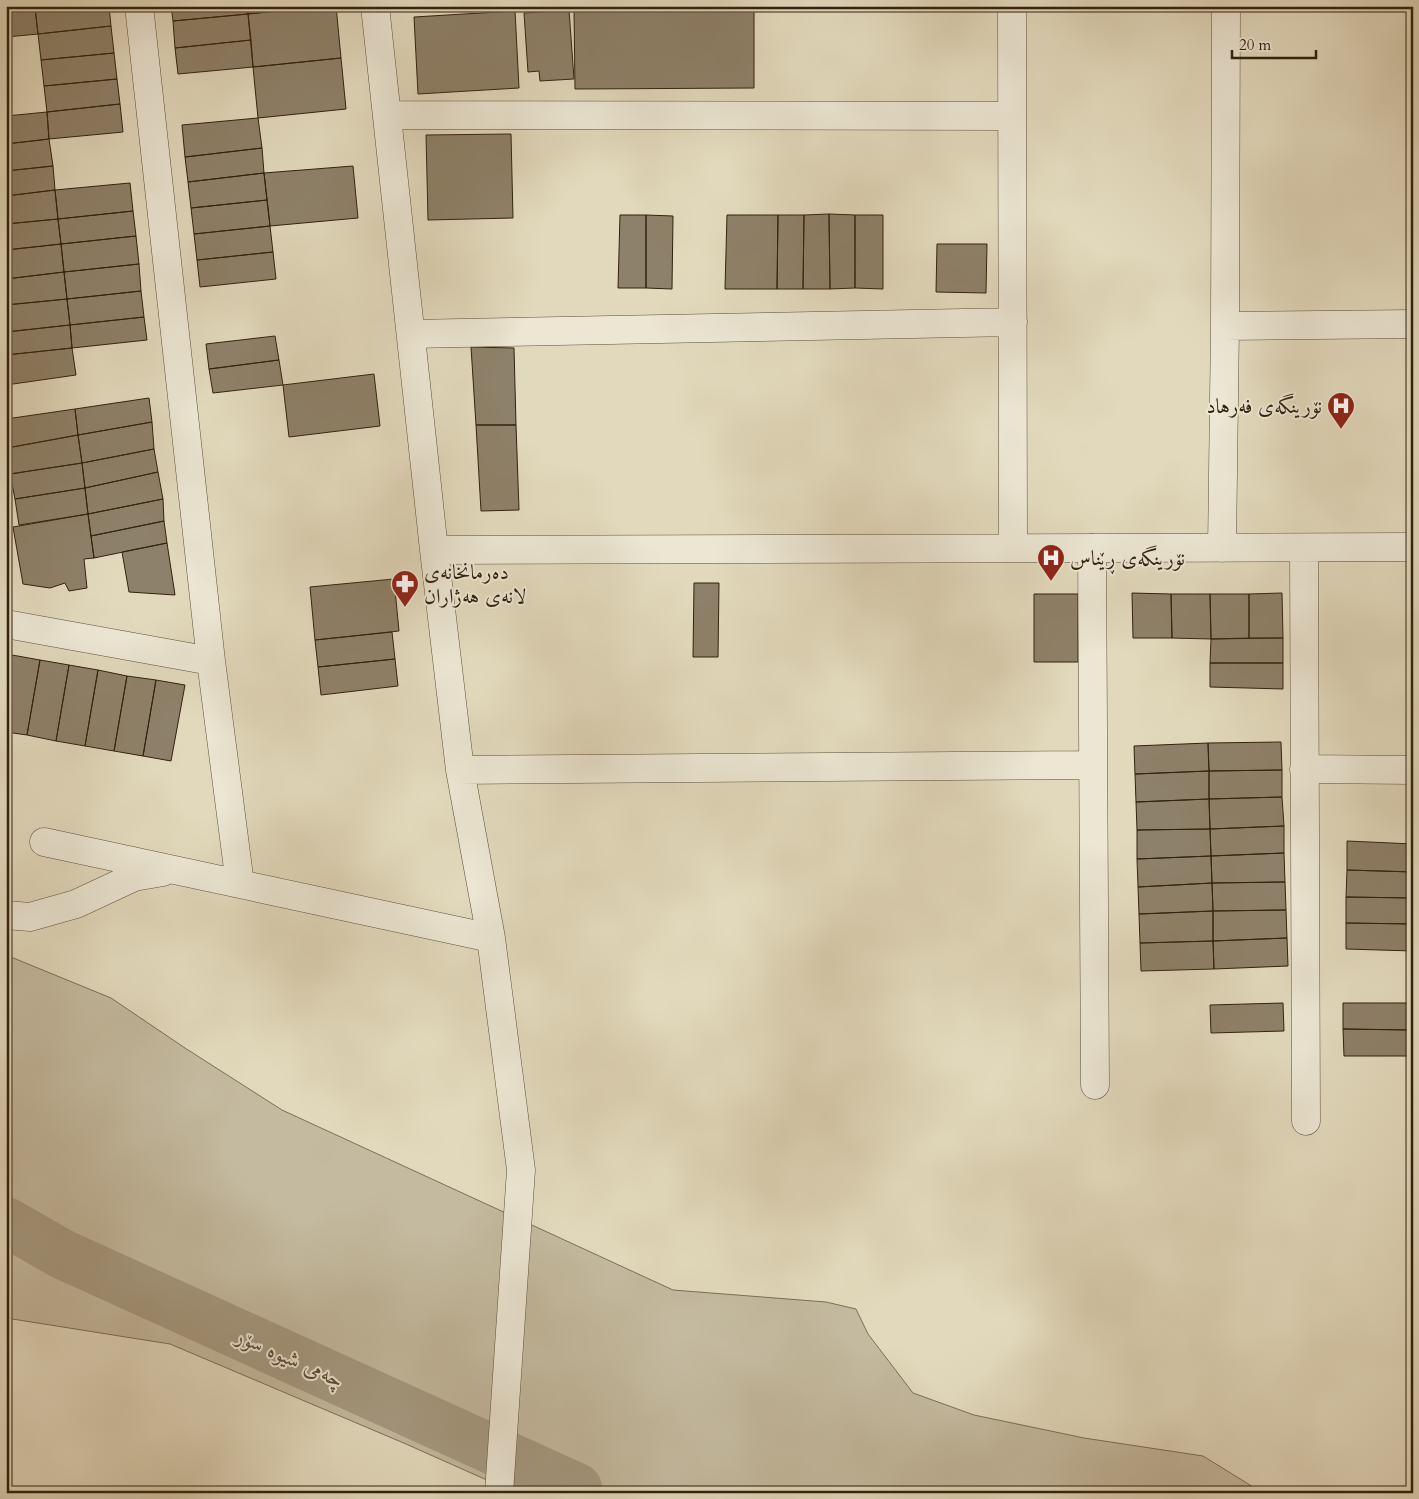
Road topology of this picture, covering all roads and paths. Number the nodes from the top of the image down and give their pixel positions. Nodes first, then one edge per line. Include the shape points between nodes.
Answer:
1 (139, 6) edge
2 (375, 6) edge
3 (1012, 6) edge
4 (1226, 6) edge
5 (387, 115) junction
6 (1012, 116) junction
7 (1012, 322) junction
8 (1413, 324) edge
9 (1225, 326) junction
10 (411, 334) junction
11 (1013, 548) junction
12 (1092, 548) junction
13 (1222, 548) junction
14 (1304, 548) junction
15 (1413, 548) edge
16 (434, 550) junction
17 (6, 624) edge
18 (211, 661) junction
19 (1093, 765) junction
20 (1304, 769) junction
21 (460, 770) junction
22 (1413, 770) edge
23 (44, 842) dead end
24 (172, 871) junction
25 (240, 884) junction
26 (6, 915) edge
27 (491, 938) junction
28 (1095, 1084) dead end
29 (1306, 1121) dead end
30 (499, 1493) edge

1 - 18 street
2 - 5 street
3 - 6 street
4 - 9 street
5 - 6 street
5 - 10 street
6 - 7 street
7 - 10 street
7 - 11 street
8 - 9 street
9 - 13 street
10 - 16 street
11 - 12 street
11 - 16 street
12 - 13 street
12 - 19 street
13 - 14 street
14 - 15 street
14 - 20 street
16 - 21 street
17 - 18 street
18 - 25 street
19 - 21 street
19 - 28 street
20 - 22 street
20 - 29 street
21 - 27 street
23 - 24 street
24 - 25 street
24 - 26 street via 134,877 76,904 30,917
25 - 27 street
27 - 30 street via 521,1170

